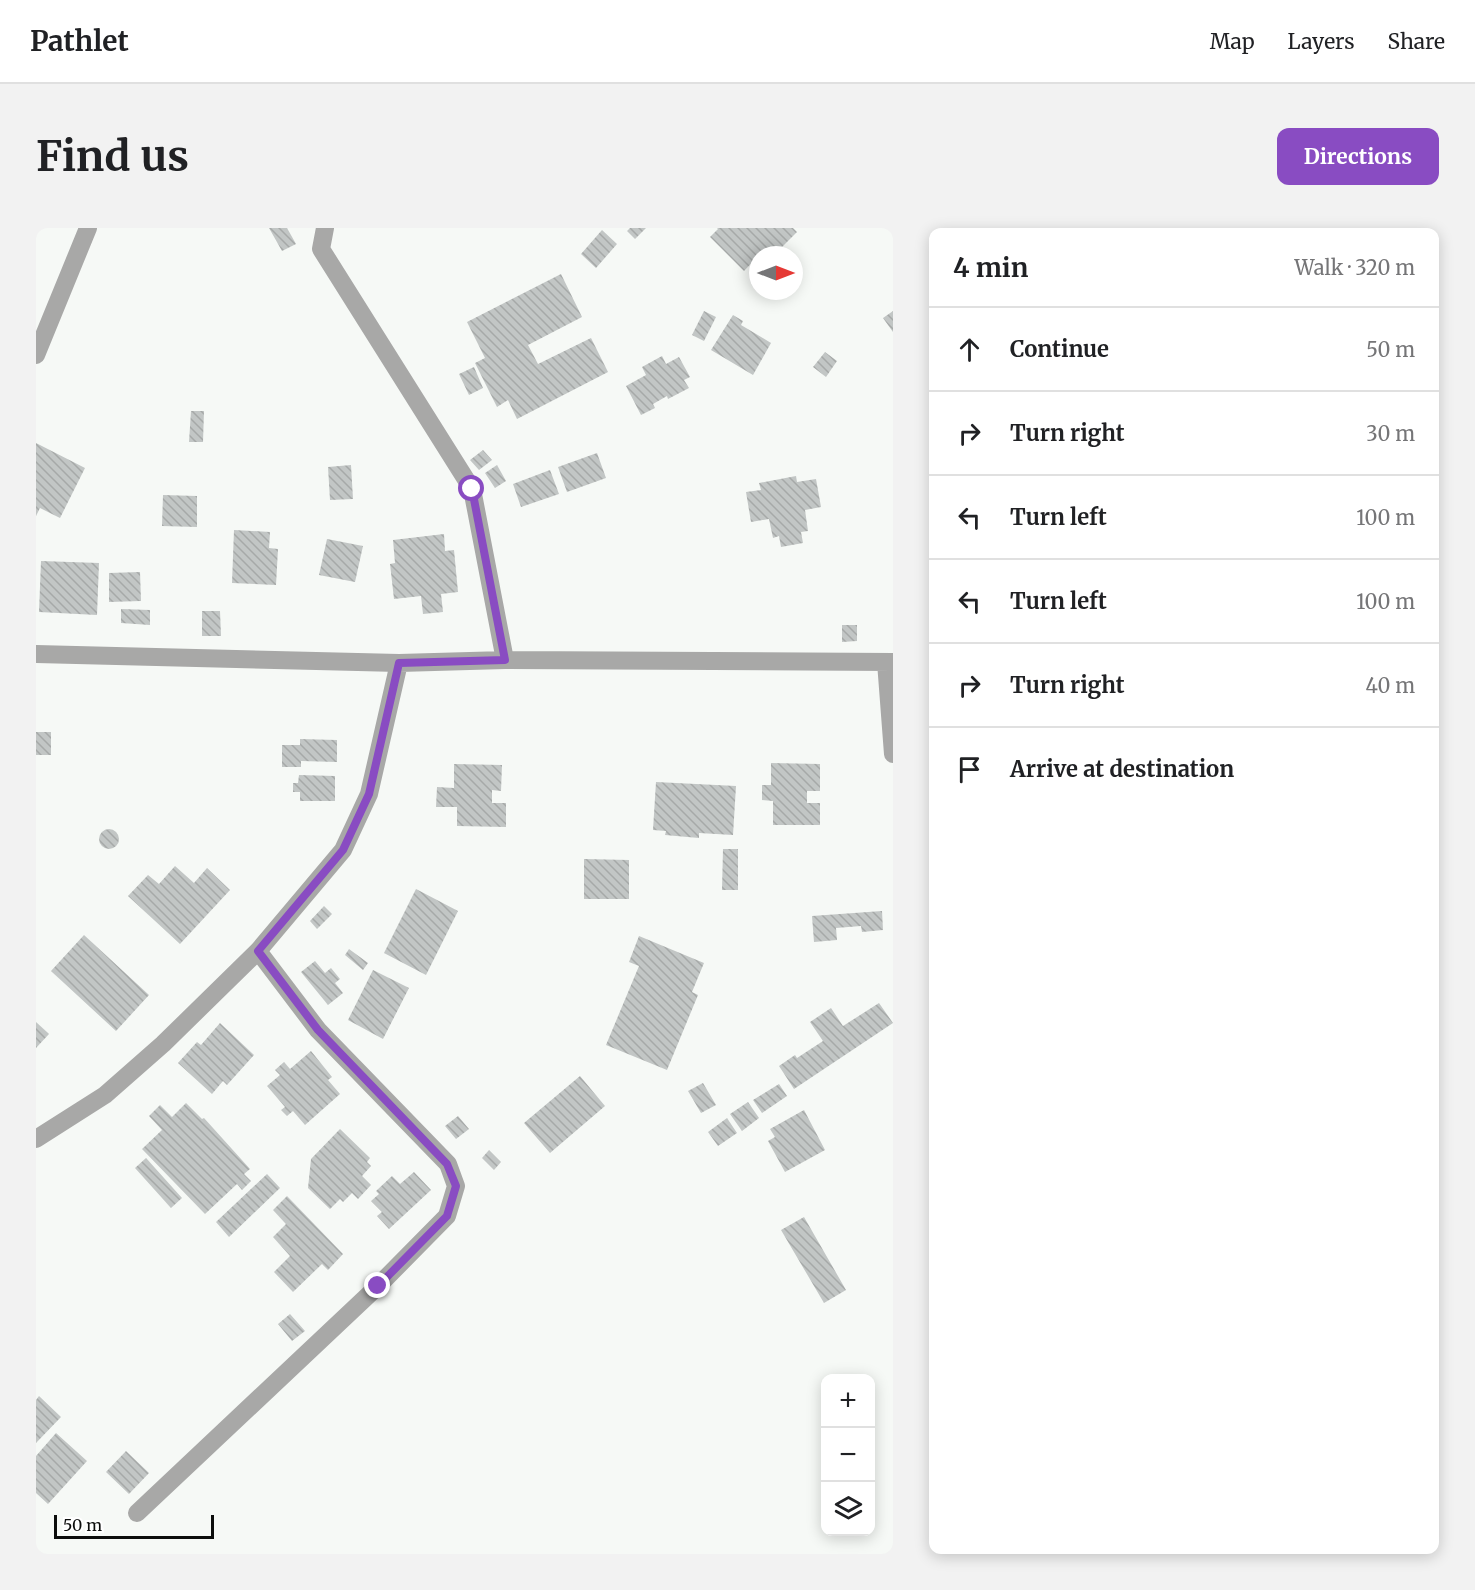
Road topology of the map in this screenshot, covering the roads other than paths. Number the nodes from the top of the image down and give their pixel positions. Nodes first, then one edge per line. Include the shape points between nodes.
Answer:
1 (88, 228) edge
2 (325, 228) edge
3 (36, 355) edge
4 (36, 654) edge
5 (505, 660) junction
6 (890, 662) edge
7 (399, 663) junction
8 (893, 754) edge
9 (258, 951) junction
10 (36, 1139) edge
11 (138, 1513) dead end

1 - 3 street
2 - 5 street via 321,249 472,489
4 - 7 street
5 - 6 street
5 - 7 street
6 - 8 street
7 - 9 street via 369,794 343,850
9 - 10 street via 164,1044 105,1095
9 - 11 street via 318,1030 447,1164 456,1186 447,1216

